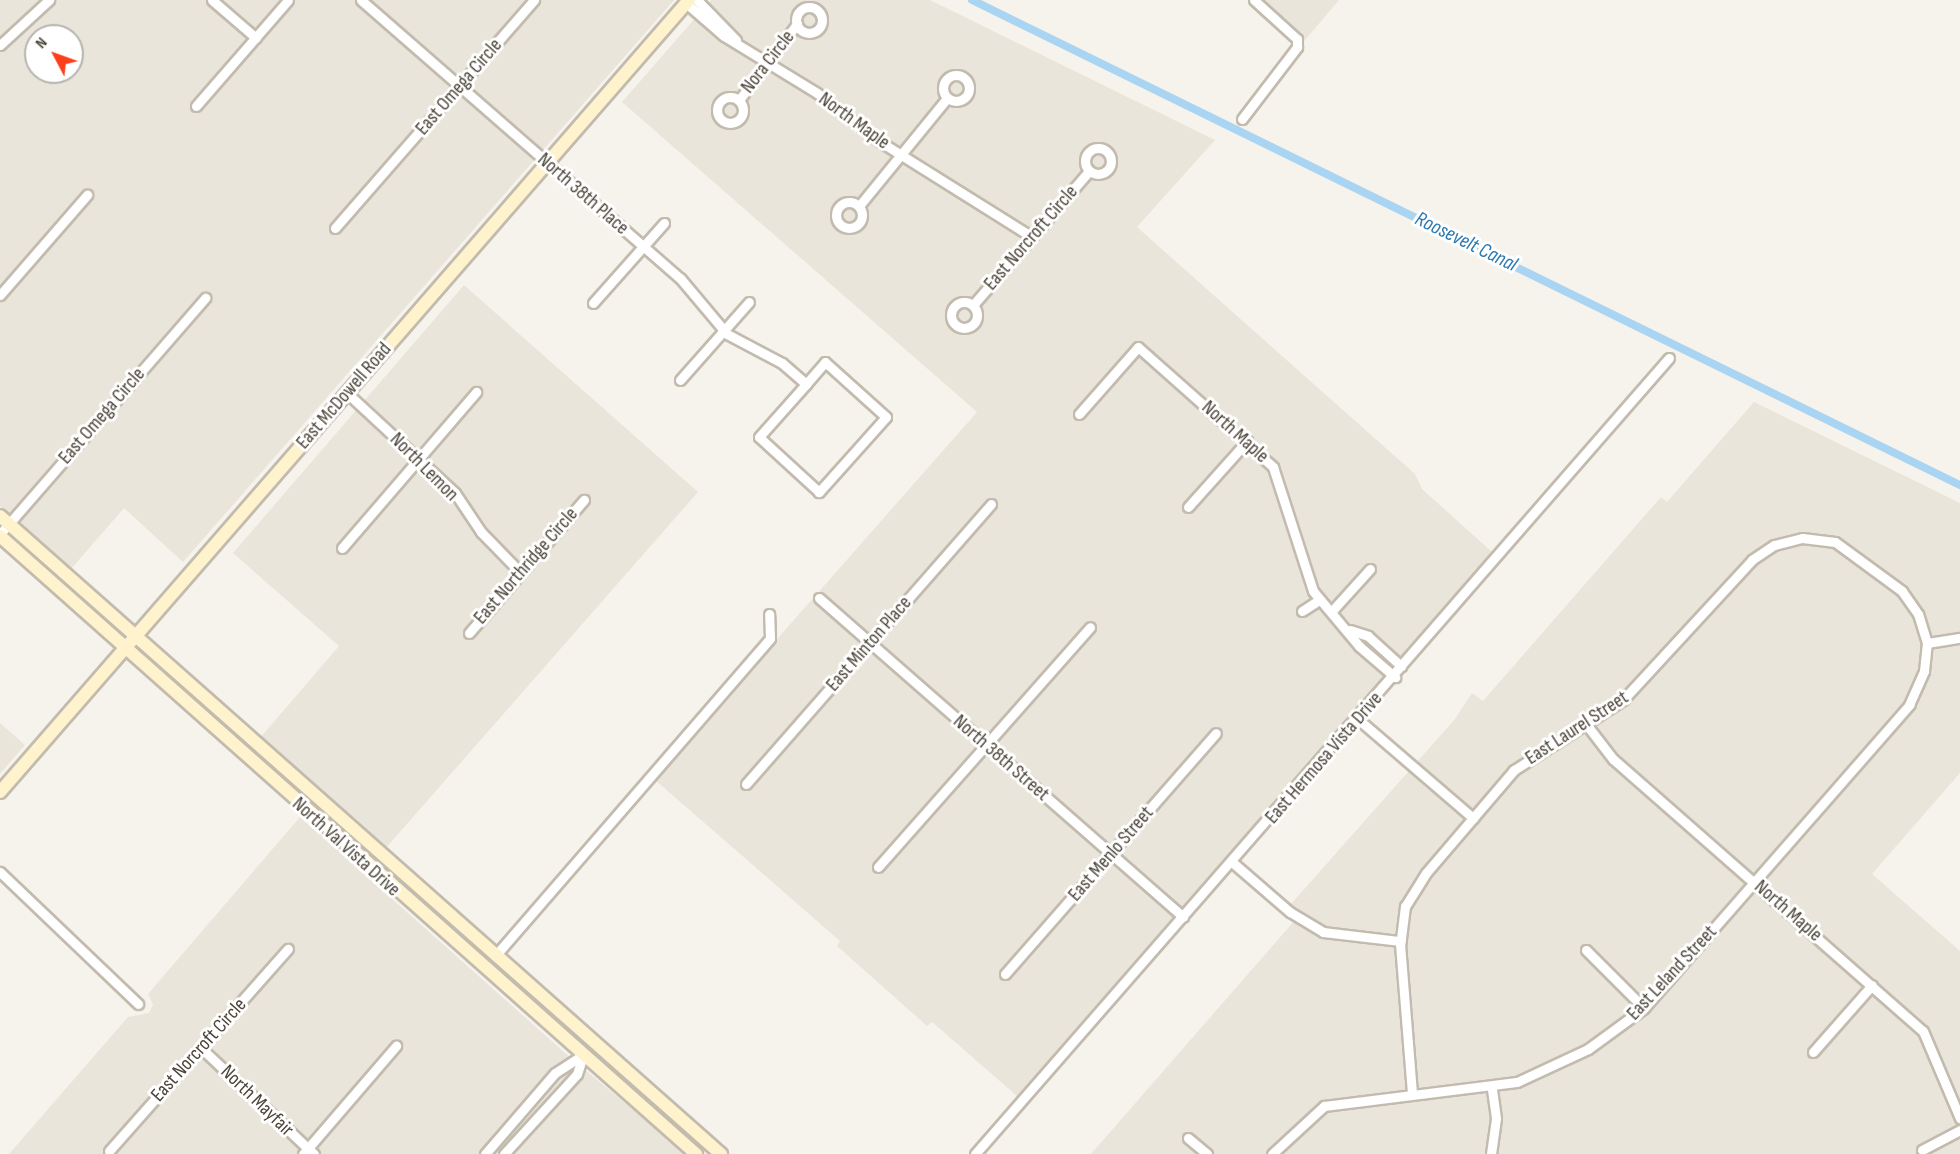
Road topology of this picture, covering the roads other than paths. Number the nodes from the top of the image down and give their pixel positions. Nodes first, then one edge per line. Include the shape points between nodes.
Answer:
1 (49, 0) edge
2 (212, 0) edge
3 (288, 0) edge
4 (360, 0) edge
5 (534, 0) edge
6 (1254, 0) edge
7 (690, 1) edge
8 (797, 24) dead end
9 (256, 38) junction
10 (0, 45) edge
11 (767, 61) junction
12 (459, 86) junction
13 (947, 98) dead end
14 (739, 100) dead end
15 (196, 106) dead end
16 (1242, 119) dead end
17 (900, 154) junction
18 (547, 162) junction
19 (1089, 171) dead end
20 (87, 195) dead end
21 (859, 206) dead end
22 (664, 223) dead end
23 (335, 228) dead end
24 (1032, 237) junction
25 (644, 246) junction
26 (0, 295) edge
27 (205, 298) dead end
28 (749, 302) dead end
29 (593, 303) dead end
30 (973, 305) dead end
31 (724, 330) junction
32 (1669, 358) dead end
33 (680, 380) dead end
34 (806, 384) junction
35 (476, 392) dead end
36 (347, 393) junction
37 (1079, 414) dead end
38 (1247, 441) junction
39 (418, 458) junction
40 (584, 500) dead end
41 (992, 504) dead end
42 (1188, 507) dead end
43 (4, 520) edge
44 (0, 535) edge
45 (342, 548) dead end
46 (1370, 568) dead end
47 (520, 572) junction
48 (819, 598) dead end
49 (1319, 600) junction
50 (1302, 612) dead end
51 (1331, 612) junction
52 (769, 614) dead end
53 (1090, 627) dead end
54 (1350, 630) junction
55 (469, 633) dead end
56 (135, 635) junction
57 (1960, 638) edge
58 (869, 643) junction
59 (1927, 643) junction
60 (124, 648) junction
61 (1401, 666) junction
62 (1395, 677) junction
63 (1358, 718) junction
64 (1586, 724) junction
65 (1216, 733) dead end
66 (986, 745) junction
67 (277, 762) junction
68 (266, 775) junction
69 (746, 784) dead end
70 (0, 792) edge
71 (1473, 818) junction
72 (360, 836) junction
73 (348, 848) junction
74 (1111, 854) junction
75 (1232, 862) junction
76 (878, 867) dead end
77 (0, 872) edge
78 (1755, 882) junction
79 (1183, 917) junction
80 (475, 938) junction
81 (1400, 941) junction
82 (288, 949) dead end
83 (1586, 950) dead end
84 (464, 951) junction
85 (495, 956) junction
86 (484, 968) junction
87 (1005, 974) dead end
88 (1872, 985) junction
89 (138, 1004) dead end
90 (1644, 1008) junction
91 (576, 1027) junction
92 (565, 1039) junction
93 (593, 1043) junction
94 (396, 1046) dead end
95 (201, 1048) junction
96 (1812, 1052) dead end
97 (583, 1055) junction
98 (630, 1074) junction
99 (619, 1087) junction
100 (1492, 1088) junction
101 (1412, 1094) junction
102 (662, 1102) junction
103 (651, 1115) junction
104 (678, 1117) junction
105 (1960, 1118) edge
106 (667, 1129) junction
107 (1960, 1130) edge
108 (1188, 1138) dead end
109 (1922, 1150) dead end
110 (109, 1151) dead end
111 (308, 1152) edge
112 (485, 1154) edge
113 (504, 1154) edge
114 (696, 1154) edge
115 (721, 1154) edge
116 (975, 1154) edge
117 (1207, 1154) edge
118 (1272, 1154) edge
119 (1491, 1154) edge

1 - 10 street
2 - 9 street
3 - 9 street
4 - 12 street, North 38th Place
5 - 12 street, East Omega Circle
6 - 16 street via 1297,39 1297,47
7 - 11 street, North Maple via 737,42
7 - 18 main road, East McDowell Road
8 - 11 street, Nora Circle
9 - 15 street
11 - 14 street, Nora Circle
11 - 17 street, North Maple
12 - 18 street, North 38th Place
12 - 23 street, East Omega Circle
13 - 17 street
17 - 21 street
17 - 24 street, North Maple
18 - 25 street, North 38th Place
18 - 36 main road, East McDowell Road
19 - 24 street, East Norcroft Circle
20 - 26 street
22 - 25 street
24 - 30 street, East Norcroft Circle
25 - 29 street
25 - 31 street, North 38th Place via 680,278
27 - 43 street, East Omega Circle
28 - 31 street
31 - 33 street
31 - 34 street, North 38th Place via 782,363
32 - 61 street, East Hermosa Vista Drive
34 - 34 street via 825,362 886,417 819,492 759,437
35 - 39 street
36 - 39 street, North Lemon
36 - 56 main road, East McDowell Road
37 - 38 street, North Maple via 1138,347
38 - 42 street
38 - 49 street, North Maple via 1281,483 1297,555
39 - 45 street
39 - 47 street, North Lemon
40 - 47 street, East Northridge Circle
41 - 58 street, East Minton Place
43 - 44 street, East Omega Circle
43 - 56 main road, North Val Vista Drive
44 - 60 main road, North Val Vista Drive
46 - 51 street
47 - 55 street, East Northridge Circle
48 - 58 street, North 38th Street
49 - 50 street
49 - 51 street, North Maple
51 - 54 street, North Maple
52 - 85 street via 770,638
53 - 66 street
54 - 61 street, North Maple via 1368,636
54 - 62 street, North Maple via 1359,646
56 - 60 main road, East McDowell Road
56 - 67 main road, North Val Vista Drive
57 - 59 street
58 - 66 street, North 38th Street
58 - 69 street, East Minton Place
59 - 64 street, East Laurel Street via 1910,601 1862,558 1835,542 1786,542 1752,560 1650,676
59 - 78 street, East Leland Street via 1924,671 1909,705
60 - 68 main road, North Val Vista Drive
60 - 70 main road, East McDowell Road
61 - 62 street, East Hermosa Vista Drive
62 - 63 street, East Hermosa Vista Drive
63 - 71 street
63 - 75 street, East Hermosa Vista Drive
64 - 71 street, East Laurel Street via 1533,754
64 - 78 street, North Maple via 1613,759
65 - 74 street, East Menlo Street
66 - 74 street, North 38th Street
66 - 76 street
67 - 68 main road
67 - 72 main road, North Val Vista Drive
68 - 73 main road, North Val Vista Drive
71 - 81 street, East Laurel Street via 1412,891
72 - 73 main road
72 - 80 main road, North Val Vista Drive
73 - 84 main road, North Val Vista Drive
74 - 79 street, North 38th Street
74 - 87 street, East Menlo Street
75 - 79 street, East Hermosa Vista Drive
75 - 81 street via 1290,912 1323,932
77 - 89 street
78 - 88 street, North Maple
78 - 90 street, East Leland Street
79 - 116 street, East Hermosa Vista Drive
80 - 84 main road
80 - 85 main road, North Val Vista Drive
81 - 101 street, East Laurel Street
82 - 95 street, East Norcroft Circle
83 - 90 street
84 - 86 main road, North Val Vista Drive
85 - 86 main road
85 - 91 main road, North Val Vista Drive
86 - 92 main road, North Val Vista Drive
88 - 96 street
88 - 105 street, North Maple via 1933,1046
90 - 100 street, East Leland Street via 1614,1033 1553,1068
91 - 92 main road
91 - 93 main road, North Val Vista Drive
92 - 97 main road, North Val Vista Drive
93 - 97 main road
93 - 98 main road, North Val Vista Drive
94 - 111 street
95 - 110 street, East Norcroft Circle
95 - 111 street, North Mayfair
97 - 99 main road, North Val Vista Drive
97 - 112 street via 555,1073
97 - 113 street via 577,1074
98 - 99 main road
98 - 102 main road, North Val Vista Drive
99 - 103 main road, North Val Vista Drive
100 - 101 street, East Leland Street
100 - 119 street
101 - 118 street, East Leland Street via 1324,1106
102 - 103 main road
102 - 104 main road, North Val Vista Drive
103 - 106 main road, North Val Vista Drive
104 - 106 main road
104 - 115 main road, North Val Vista Drive
106 - 114 main road, North Val Vista Drive
107 - 109 street
108 - 117 street

